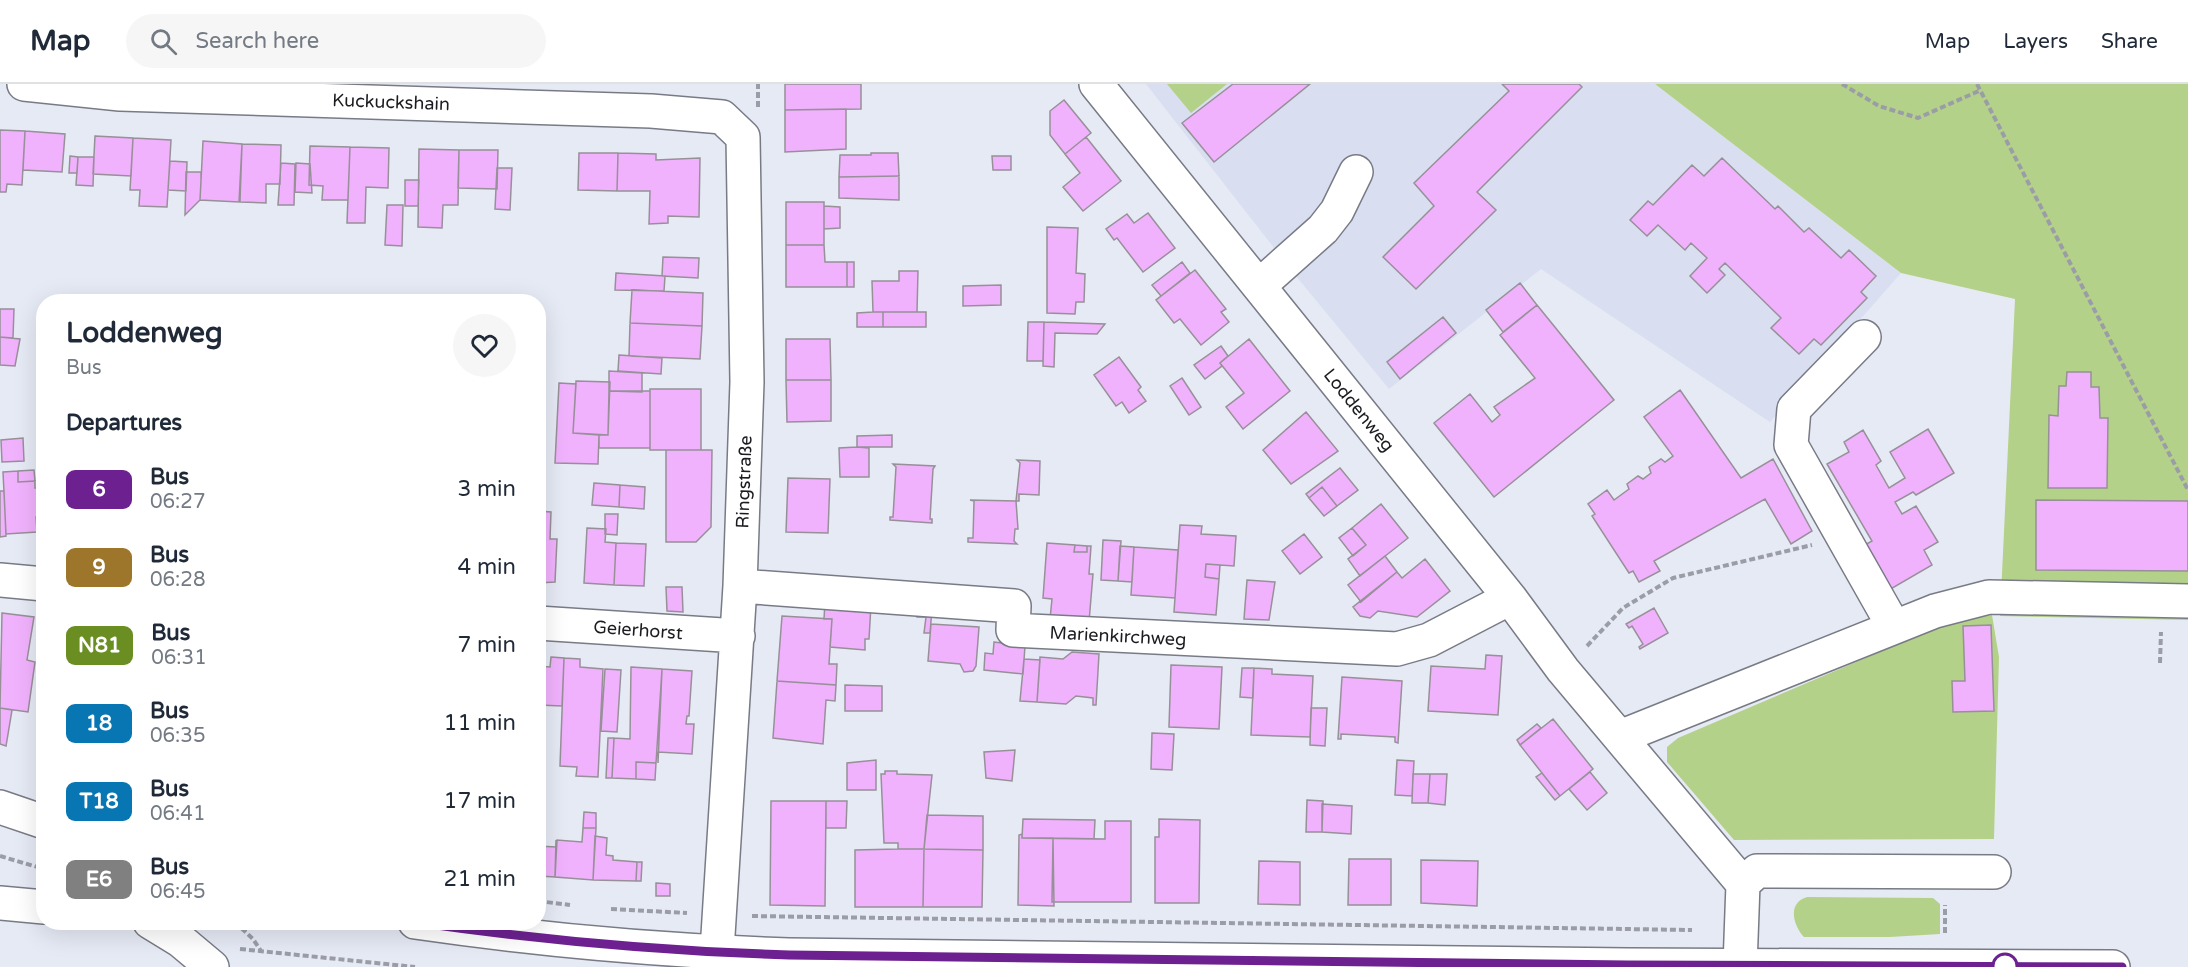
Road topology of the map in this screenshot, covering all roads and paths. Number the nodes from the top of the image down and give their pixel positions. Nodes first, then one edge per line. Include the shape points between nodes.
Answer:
1 (24, 84) edge
2 (1096, 84) edge
3 (1842, 84) edge
4 (1977, 84) edge
5 (1981, 90) junction
6 (651, 97) edge
7 (1356, 172) dead end
8 (1259, 286) junction
9 (1864, 337) dead end
10 (2188, 490) edge
11 (1837, 528) junction
12 (0, 580) edge
13 (36, 583) edge
14 (740, 586) junction
15 (1510, 598) junction
16 (2188, 601) edge
17 (546, 624) edge
18 (1894, 627) junction
19 (738, 636) junction
20 (1563, 670) junction
21 (1620, 737) junction
22 (0, 807) edge
23 (36, 819) edge
24 (0, 856) edge
25 (36, 867) edge
26 (1994, 872) dead end
27 (1743, 884) junction
28 (546, 902) edge
29 (0, 903) edge
30 (36, 906) edge
31 (580, 906) dead end
32 (601, 908) dead end
33 (720, 915) junction
34 (164, 930) edge
35 (243, 930) edge
36 (470, 930) edge
37 (1741, 933) junction
38 (716, 960) edge
39 (1036, 962) edge
40 (1740, 966) edge
41 (212, 967) edge
42 (415, 967) edge
43 (2113, 967) edge

1 - 6 street, Kuckuckshain via 120,94
2 - 8 street, Loddenweg
3 - 5 path via 1879,106 1918,118
4 - 5 path
5 - 10 path
6 - 14 street, Ringstraße via 722,117 742,137 747,382
7 - 8 street via 1337,211 1323,229
8 - 15 street, Loddenweg
9 - 11 street via 1794,409 1791,445
11 - 18 street
11 - 20 path via 1809,548 1673,578 1623,608
12 - 13 street
14 - 15 street, Marienkirchweg via 1014,606 1013,630 1397,649 1429,640
14 - 19 street, Ringstraße
15 - 20 street, Loddenweg
16 - 18 street via 1989,597
17 - 19 street, Geierhorst
18 - 21 street
19 - 33 street, Ringstraße
20 - 21 street, Loddenweg
21 - 27 street, Loddenweg
22 - 23 street
24 - 25 path
26 - 27 street via 1757,871
27 - 37 street
28 - 31 path
29 - 30 street
32 - 33 path
33 - 37 path
33 - 38 street, Ringstraße
34 - 41 street
35 - 42 path via 261,952
36 - 38 street
37 - 40 street
38 - 39 street
39 - 40 street
40 - 43 street

